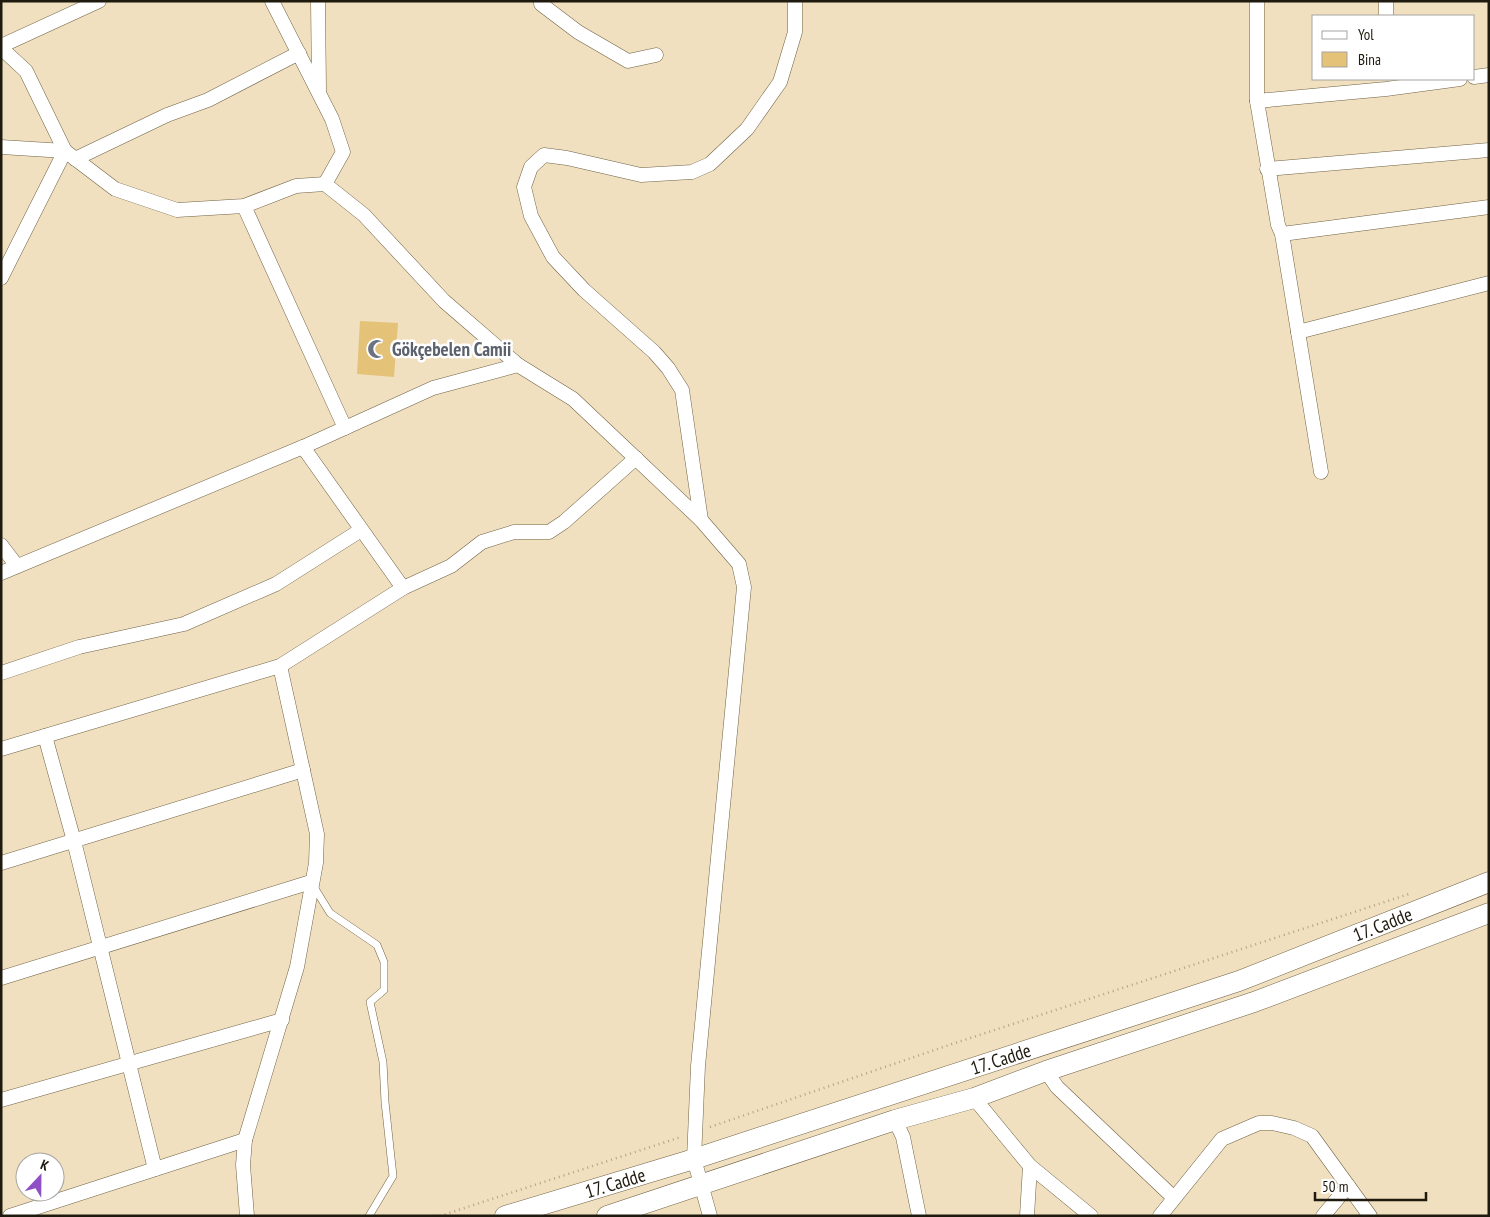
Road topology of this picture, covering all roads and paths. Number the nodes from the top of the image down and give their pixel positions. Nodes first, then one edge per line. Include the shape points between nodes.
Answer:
1 (99, 1) edge
2 (272, 1) edge
3 (318, 1) edge
4 (541, 1) edge
5 (795, 1) edge
6 (1257, 1) edge
7 (1386, 1) edge
8 (1386, 15) edge
9 (1, 47) edge
10 (299, 53) junction
11 (656, 55) dead end
12 (1489, 74) edge
13 (1475, 77) edge
14 (1445, 80) edge
15 (1386, 84) edge
16 (319, 93) junction
17 (1257, 101) junction
18 (1, 147) edge
19 (1489, 150) edge
20 (70, 155) junction
21 (1267, 169) junction
22 (325, 184) junction
23 (244, 206) junction
24 (1489, 207) edge
25 (1282, 234) junction
26 (1, 278) edge
27 (1489, 283) edge
28 (1298, 332) junction
29 (518, 365) junction
30 (345, 428) junction
31 (303, 447) junction
32 (636, 458) junction
33 (1321, 472) dead end
34 (701, 520) junction
35 (361, 530) junction
36 (1, 545) edge
37 (17, 566) junction
38 (1, 573) edge
39 (403, 588) junction
40 (280, 666) junction
41 (1, 673) edge
42 (45, 736) junction
43 (1, 749) edge
44 (303, 770) junction
45 (74, 841) junction
46 (1, 863) edge
47 (311, 882) junction
48 (1489, 882) edge
49 (1416, 892) dead end
50 (1489, 913) edge
51 (100, 946) junction
52 (1, 978) edge
53 (282, 1020) junction
54 (130, 1064) junction
55 (1046, 1071) junction
56 (974, 1098) junction
57 (1, 1100) edge
58 (896, 1120) junction
59 (695, 1132) junction
60 (245, 1140) junction
61 (694, 1159) junction
62 (1030, 1166) junction
63 (155, 1169) junction
64 (701, 1186) junction
65 (1348, 1186) junction
66 (1174, 1198) junction
67 (10, 1216) edge
68 (247, 1216) edge
69 (369, 1216) edge
70 (440, 1216) edge
71 (505, 1216) edge
72 (607, 1216) edge
73 (710, 1216) edge
74 (920, 1216) edge
75 (1027, 1216) edge
76 (1091, 1216) edge
77 (1160, 1216) edge
78 (1323, 1216) edge
79 (1370, 1216) edge

1 - 9 street
2 - 10 street
3 - 16 street
4 - 11 street via 578,32 628,62
5 - 34 street via 795,32 780,82 747,129 710,164 692,172 641,175 544,155 531,167 524,187 531,216 553,257 584,290 654,352 682,390
6 - 17 street
7 - 8 street
9 - 20 street via 26,71
10 - 16 street
10 - 20 street via 208,100
12 - 13 street
14 - 15 street
15 - 17 street
16 - 22 street via 343,152
17 - 21 street
18 - 20 street
19 - 21 street
20 - 23 street via 115,189 177,210
20 - 26 street
21 - 25 street
22 - 23 street via 296,186
22 - 29 street via 364,216 444,301
23 - 30 street
24 - 25 street
25 - 28 street
27 - 28 street
28 - 33 street
29 - 30 street via 433,388
29 - 32 street via 573,399
30 - 31 street
31 - 35 street
31 - 37 street
32 - 34 street
32 - 39 street via 549,532 514,532 482,542 451,566
34 - 59 street via 739,564 744,587 710,932
35 - 39 street
35 - 41 street via 276,584 184,624 79,647
36 - 37 street
37 - 38 street
39 - 40 street
40 - 42 street
40 - 44 street
42 - 43 street
42 - 45 street
44 - 45 street
44 - 47 street via 317,834 316,863
45 - 46 street
45 - 51 street
47 - 51 street
47 - 53 street via 297,967
47 - 69 lane via 330,913 377,945 384,962 384,990 370,1002 383,1062 393,1176
48 - 61 street, 17. Cadde via 1239,981
49 - 59 path via 954,1043
50 - 55 street, 17. Cadde via 1254,1002
51 - 52 street
51 - 54 street
53 - 54 street
53 - 60 street
54 - 57 street
54 - 63 street
55 - 56 street, 17. Cadde
55 - 66 street via 1057,1087
56 - 58 street, 17. Cadde
56 - 62 street
58 - 64 street, 17. Cadde
58 - 74 street via 903,1137
59 - 61 street
59 - 70 path
60 - 63 street
60 - 68 street via 243,1165
61 - 64 street
61 - 71 street, 17. Cadde
62 - 75 street
62 - 76 street
63 - 67 street
64 - 72 street, 17. Cadde
64 - 73 street
65 - 66 street via 1312,1136 1284,1126 1260,1123 1222,1140
65 - 78 street
65 - 79 street
66 - 77 street

